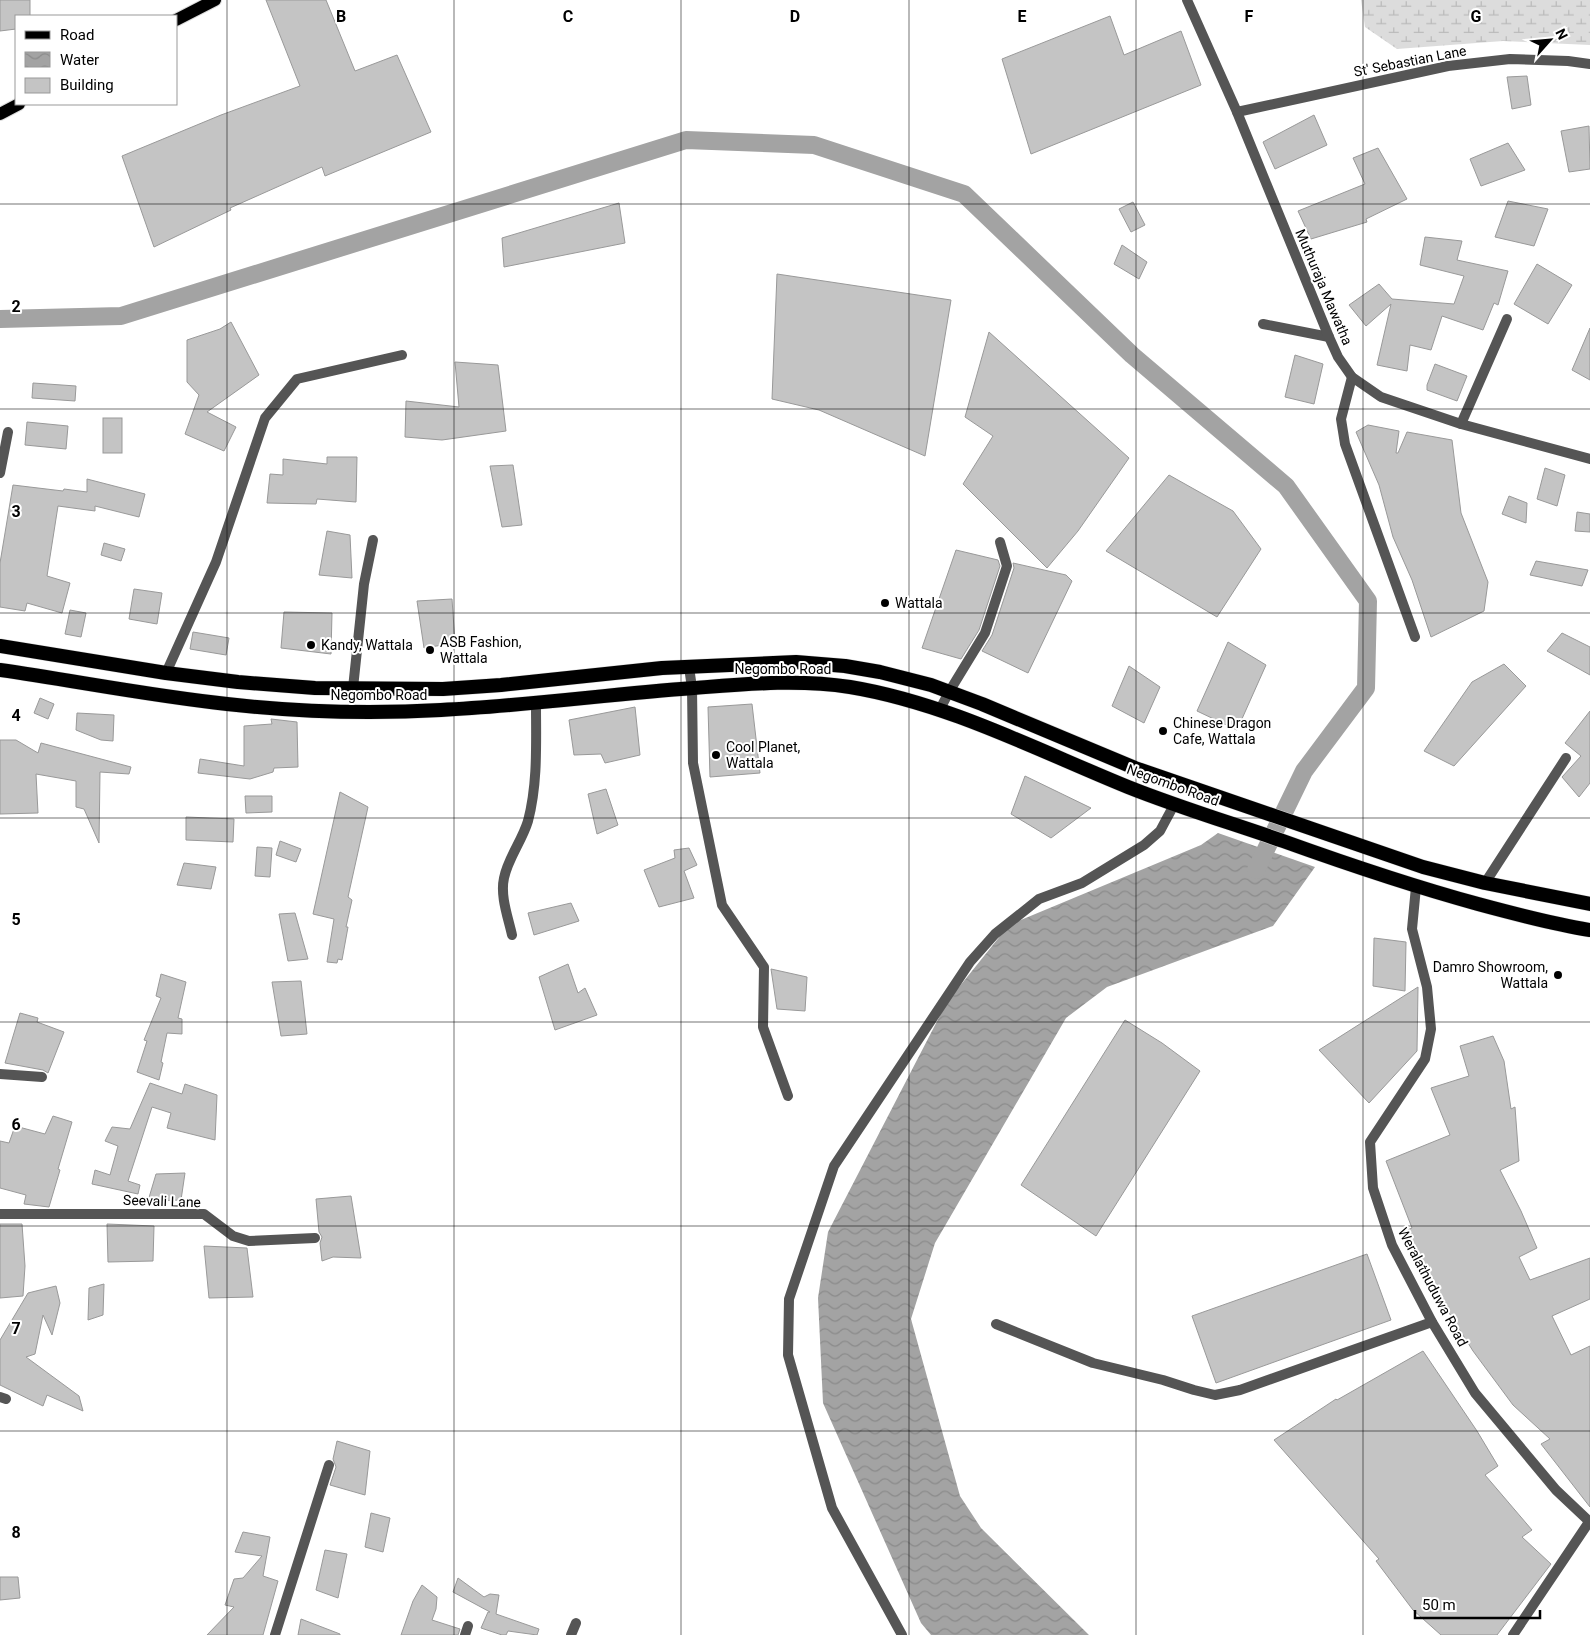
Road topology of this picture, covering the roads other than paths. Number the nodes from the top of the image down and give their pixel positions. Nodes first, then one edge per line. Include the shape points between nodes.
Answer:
1 (215, 0) edge
2 (1187, 0) edge
3 (178, 19) edge
4 (1590, 64) edge
5 (17, 105) edge
6 (1237, 112) junction
7 (0, 114) edge
8 (1507, 320) dead end
9 (1264, 324) dead end
10 (1329, 337) junction
11 (402, 355) dead end
12 (1352, 377) junction
13 (1461, 424) junction
14 (8, 432) dead end
15 (1590, 459) edge
16 (0, 473) edge
17 (373, 540) dead end
18 (1000, 542) dead end
19 (1414, 637) dead end
20 (0, 646) edge
21 (689, 667) junction
22 (0, 670) edge
23 (166, 673) junction
24 (352, 688) junction
25 (692, 688) junction
26 (949, 692) junction
27 (536, 703) junction
28 (939, 711) junction
29 (1566, 758) dead end
30 (1175, 803) junction
31 (1485, 883) junction
32 (1416, 887) junction
33 (1590, 904) edge
34 (1590, 930) edge
35 (512, 935) dead end
36 (0, 1074) edge
37 (42, 1077) dead end
38 (788, 1096) dead end
39 (0, 1214) edge
40 (315, 1238) dead end
41 (1432, 1322) junction
42 (996, 1324) dead end
43 (329, 1465) dead end
44 (1590, 1522) edge
45 (576, 1623) dead end
46 (275, 1635) edge
47 (572, 1635) edge
48 (902, 1635) edge
49 (1513, 1635) edge

1 - 3 main road
2 - 6 street, Muthuraja Mawatha
4 - 6 street, St' Sebastian Lane via 1510,59 1448,66
5 - 7 main road
6 - 10 street, Muthuraja Mawatha
8 - 13 street
9 - 10 street
10 - 12 street, Muthuraja Mawatha
11 - 23 street via 297,379 265,418 216,562
12 - 13 street, Muthuraja Mawatha via 1381,397
12 - 19 street via 1341,419 1345,444
13 - 15 street, Muthuraja Mawatha
14 - 16 street
17 - 24 street via 364,584
18 - 26 street via 1007,566 985,633
20 - 23 highway, Negombo Road
21 - 24 highway, Negombo Road via 443,689
21 - 25 street
21 - 26 highway, Negombo Road via 796,662 845,666 914,680
22 - 27 highway, Negombo Road via 161,696 295,710 384,712
23 - 24 highway, Negombo Road via 238,682
25 - 27 highway, Negombo Road
25 - 28 highway, Negombo Road via 762,683 822,684 877,692
25 - 38 street via 693,763 722,905 764,967 763,1027
26 - 28 street
26 - 31 highway, Negombo Road via 1135,768 1424,867
27 - 35 street via 534,788 527,822 503,879 504,902
28 - 30 highway, Negombo Road
29 - 31 street
30 - 32 highway, Negombo Road
30 - 48 street via 1160,832 1144,845 1082,883 1040,898 995,934 970,962 834,1166 792,1290 788,1355 832,1508
31 - 33 highway, Negombo Road
32 - 34 highway, Negombo Road via 1556,925
32 - 41 street, Weralathuduwa Road via 1412,929 1427,987 1431,1029 1424,1059 1370,1142 1370,1163 1373,1188 1392,1245
36 - 37 street
39 - 40 street, Seevali Lane via 204,1214 233,1236 249,1241
41 - 42 street via 1240,1390 1215,1395 1093,1363
41 - 44 street, Weralathuduwa Road via 1475,1393 1556,1490
43 - 46 street
44 - 49 street
45 - 47 street

